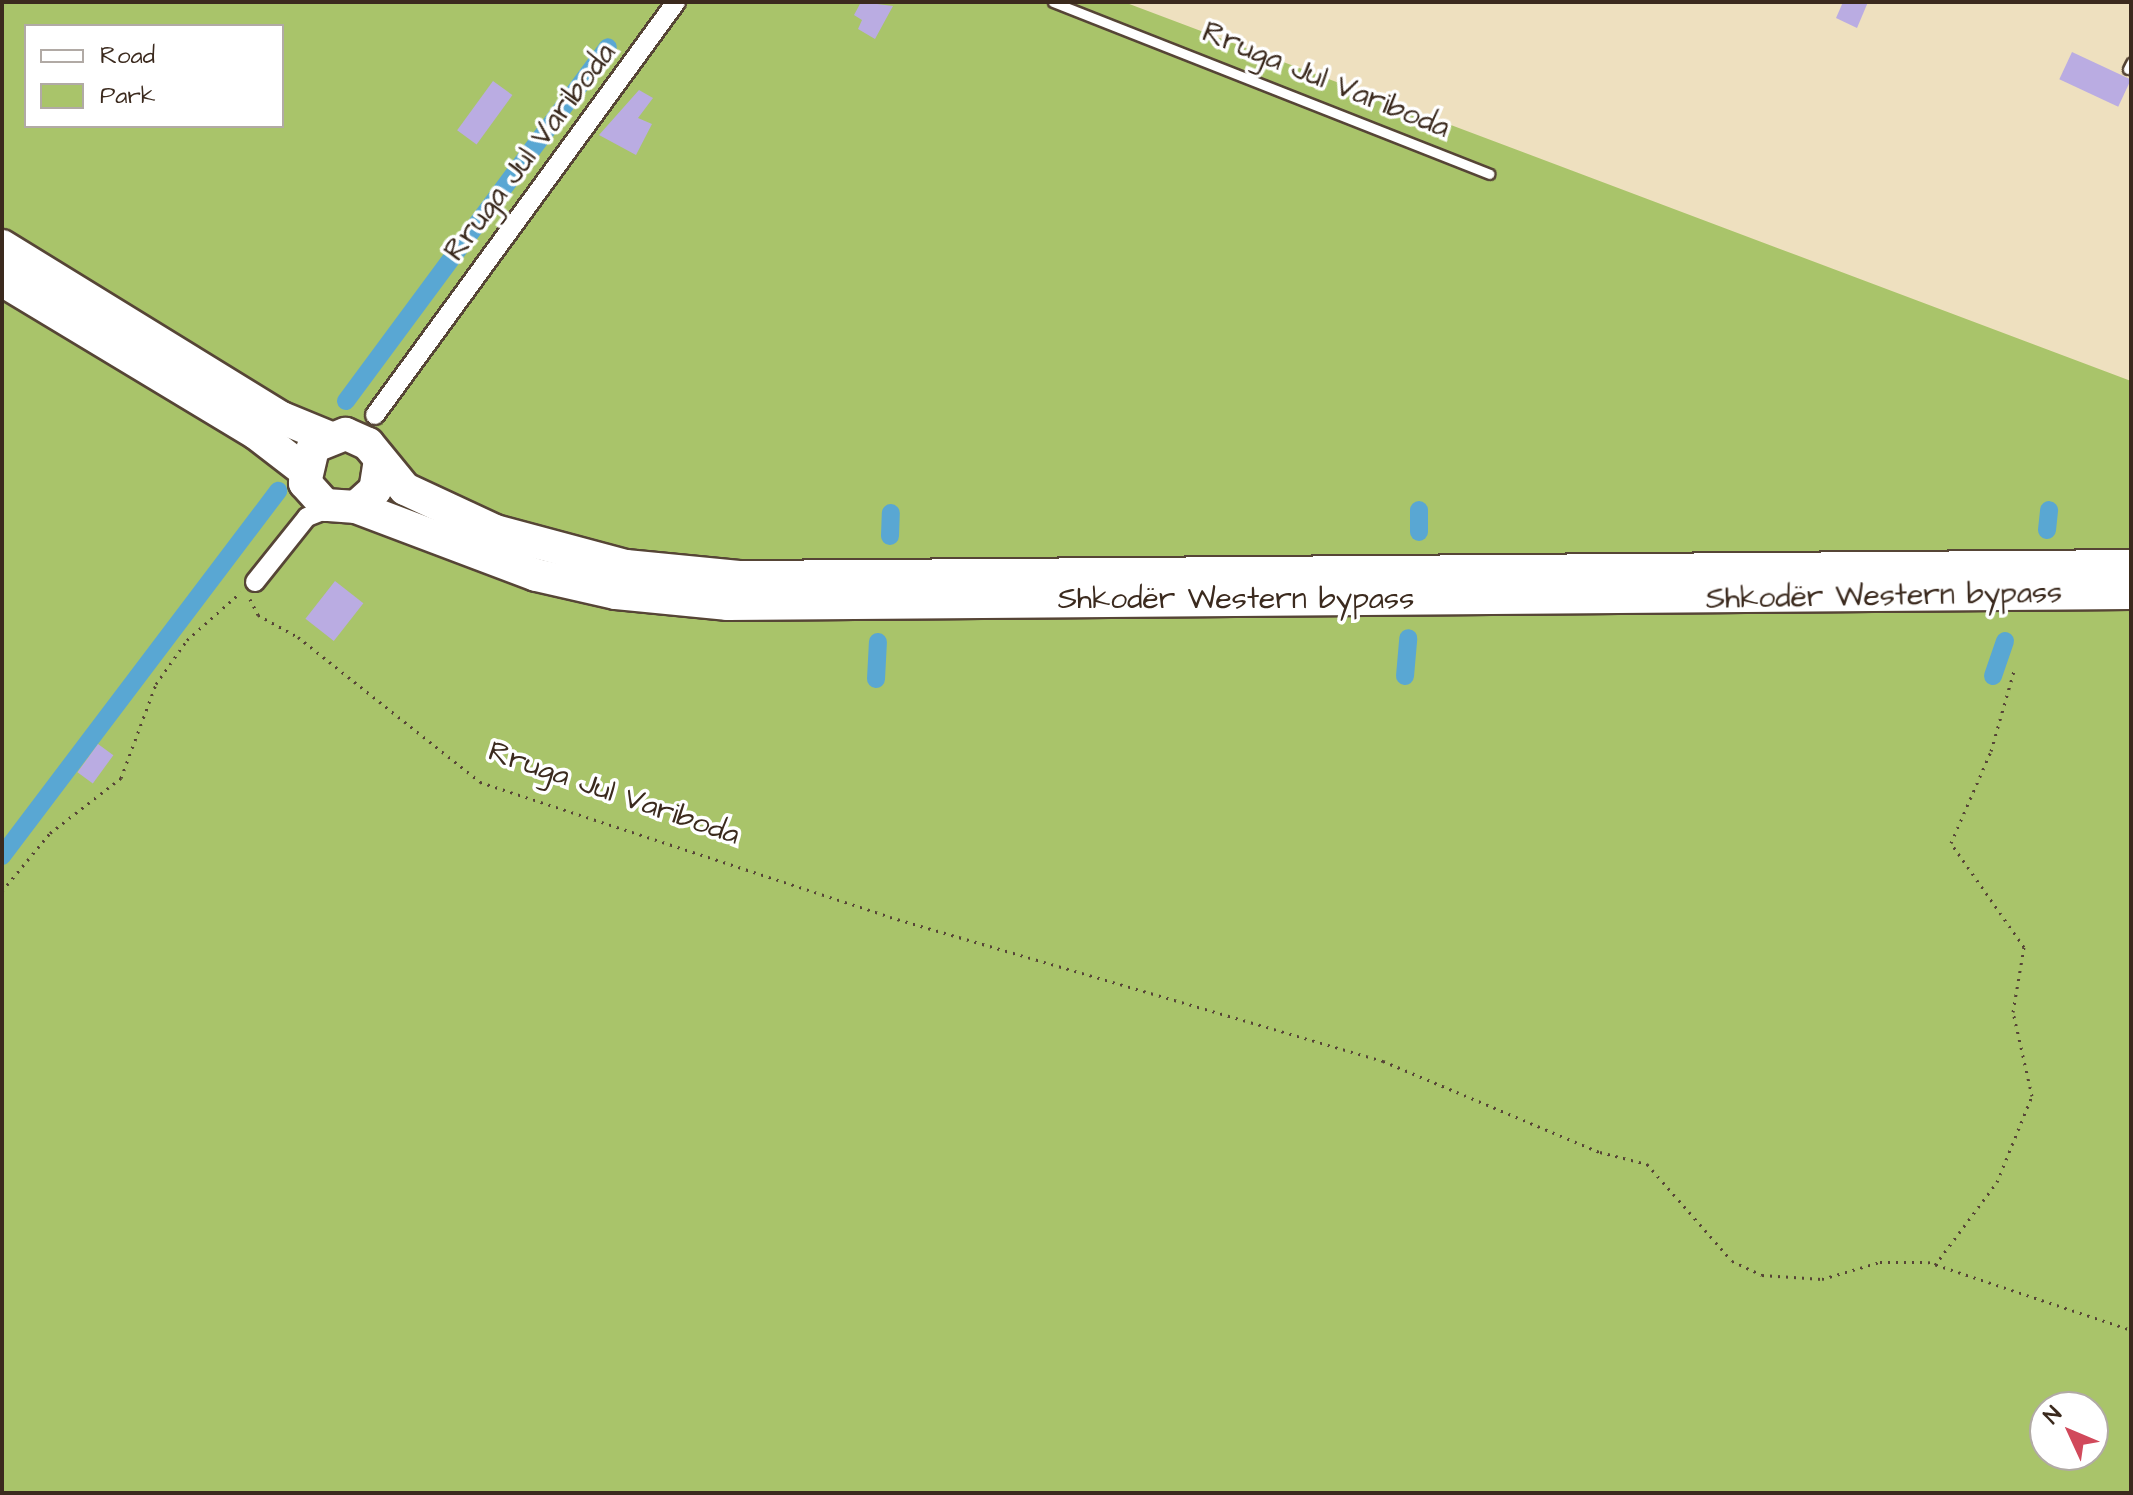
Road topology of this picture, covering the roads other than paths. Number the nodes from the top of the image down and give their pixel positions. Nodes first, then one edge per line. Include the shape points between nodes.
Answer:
1 (676, 2) edge
2 (1053, 2) edge
3 (1489, 174) dead end
4 (2, 246) edge
5 (2, 280) edge
6 (375, 415) junction
7 (337, 435) junction
8 (377, 460) junction
9 (305, 477) junction
10 (344, 507) junction
11 (300, 524) junction
12 (2131, 566) edge
13 (255, 582) road end
14 (2125, 594) edge

1 - 6 street, Rruga Jul Variboda
2 - 3 lane, Rruga Jul Variboda
4 - 7 highway, Shkodër Western bypass via 282,418
5 - 9 highway, Shkodër Western bypass via 244,426
6 - 7 street, Rruga Jul Variboda
6 - 8 street
7 - 8 highway, Shkodër Western bypass
7 - 9 highway via 313,447
8 - 10 highway via 375,490
8 - 12 highway, Shkodër Western bypass via 435,506 537,546 626,566 741,577
9 - 10 highway, Shkodër Western bypass
9 - 11 street
10 - 11 street
10 - 14 highway, Shkodër Western bypass via 551,579 728,604
11 - 13 street

